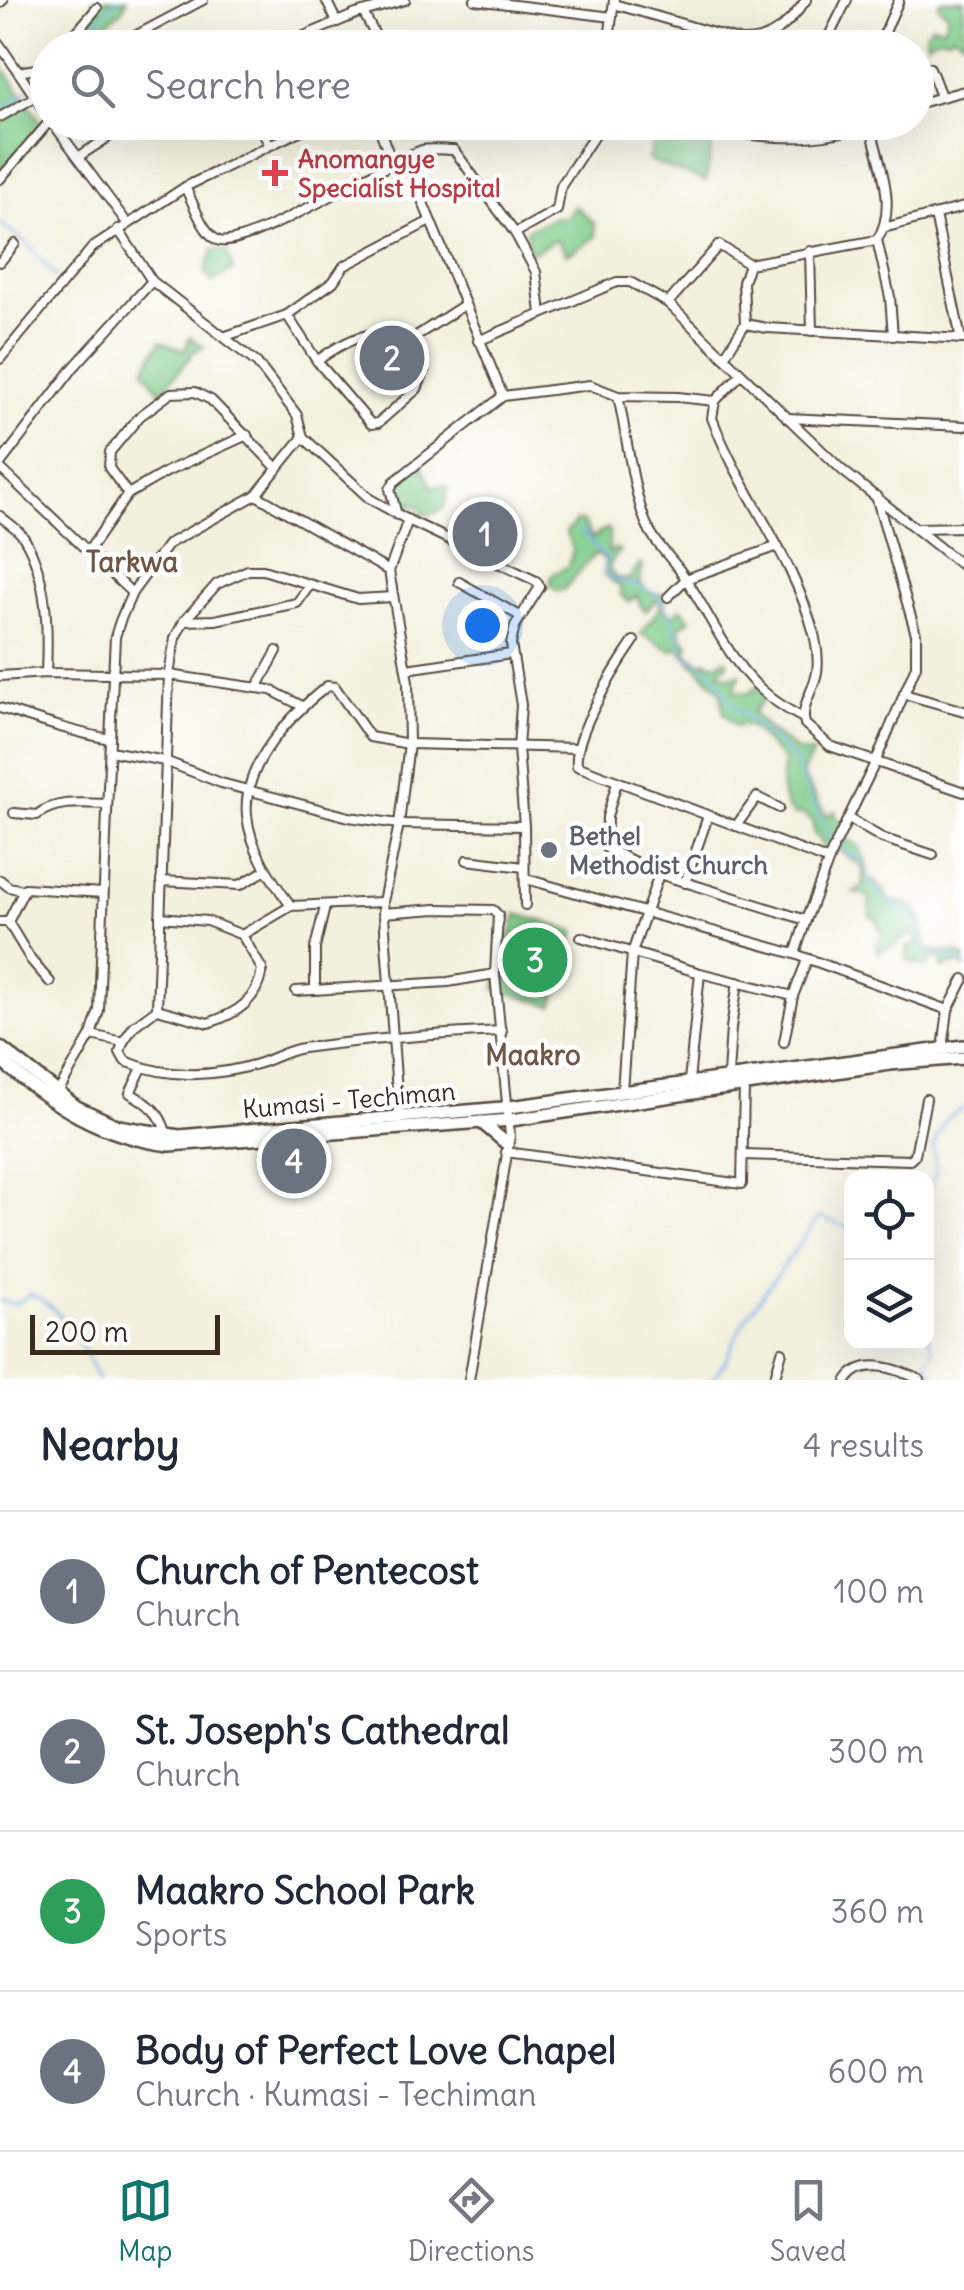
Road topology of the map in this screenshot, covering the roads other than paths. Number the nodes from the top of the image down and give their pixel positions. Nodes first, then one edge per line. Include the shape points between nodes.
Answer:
1 (203, 0) edge
2 (326, 0) edge
3 (405, 0) edge
4 (475, 0) edge
5 (806, 0) edge
6 (846, 0) edge
7 (898, 0) edge
8 (614, 2) edge
9 (539, 4) edge
10 (97, 8) dead end
11 (363, 12) junction
12 (612, 17) junction
13 (338, 22) junction
14 (78, 30) edge
15 (146, 30) edge
16 (319, 30) edge
17 (372, 30) edge
18 (610, 30) edge
19 (708, 30) edge
20 (778, 30) edge
21 (832, 30) edge
22 (886, 30) edge
23 (0, 45) edge
24 (30, 72) edge
25 (21, 76) junction
26 (934, 78) edge
27 (30, 89) edge
28 (964, 91) edge
29 (941, 96) junction
30 (934, 98) edge
31 (30, 101) edge
32 (0, 117) edge
33 (33, 140) edge
34 (65, 140) edge
35 (104, 140) edge
36 (267, 140) edge
37 (278, 140) edge
38 (384, 140) edge
39 (591, 140) edge
40 (875, 140) edge
41 (269, 144) junction
42 (78, 157) junction
43 (405, 159) junction
44 (393, 165) junction
45 (0, 178) edge
46 (185, 187) junction
47 (964, 207) edge
48 (935, 215) junction
49 (430, 221) junction
50 (127, 223) junction
51 (886, 226) junction
52 (118, 229) junction
53 (516, 233) junction
54 (878, 240) junction
55 (15, 244) dead end
56 (810, 251) junction
57 (0, 262) edge
58 (749, 264) junction
59 (152, 281) junction
60 (668, 303) junction
61 (464, 305) junction
62 (541, 313) junction
63 (287, 315) junction
64 (745, 324) junction
65 (812, 330) junction
66 (226, 336) junction
67 (893, 336) junction
68 (414, 338) junction
69 (962, 339) edge
70 (478, 341) junction
71 (724, 357) junction
72 (0, 360) edge
73 (317, 361) junction
74 (741, 374) junction
75 (503, 396) junction
76 (618, 396) junction
77 (715, 402) junction
78 (787, 418) junction
79 (964, 426) edge
80 (247, 434) junction
81 (303, 438) junction
82 (0, 466) edge
83 (277, 468) junction
84 (128, 494) junction
85 (256, 494) junction
86 (876, 496) junction
87 (397, 515) junction
88 (0, 516) edge
89 (408, 520) junction
90 (964, 526) edge
91 (918, 528) junction
92 (778, 546) junction
93 (90, 550) junction
94 (964, 567) edge
95 (389, 571) junction
96 (686, 579) junction
97 (459, 582) dead end
98 (308, 586) junction
99 (132, 593) junction
100 (392, 597) junction
101 (668, 597) dead end
102 (520, 616) junction
103 (184, 621) junction
104 (634, 640) dead end
105 (277, 651) dead end
106 (511, 654) junction
107 (406, 669) junction
108 (46, 673) junction
109 (114, 674) junction
110 (169, 674) junction
111 (0, 676) edge
112 (257, 688) junction
113 (904, 694) junction
114 (302, 706) junction
115 (0, 708) edge
116 (964, 711) edge
117 (803, 718) junction
118 (110, 739) junction
119 (409, 744) junction
120 (518, 748) junction
121 (578, 748) junction
122 (110, 751) junction
123 (165, 761) junction
124 (875, 763) junction
125 (617, 782) junction
126 (250, 791) junction
127 (964, 792) edge
128 (107, 804) junction
129 (780, 808) dead end
130 (14, 813) dead end
131 (708, 816) junction
132 (849, 819) junction
133 (399, 824) junction
134 (524, 826) junction
135 (736, 826) junction
136 (933, 855) dead end
137 (467, 860) dead end
138 (826, 860) junction
139 (524, 867) junction
140 (266, 870) junction
141 (659, 874) junction
142 (526, 879) junction
143 (0, 880) edge
144 (162, 881) junction
145 (685, 883) junction
146 (22, 890) junction
147 (103, 893) junction
148 (383, 902) junction
149 (291, 906) junction
150 (525, 906) dead end
151 (325, 907) junction
152 (383, 913) junction
153 (645, 913) junction
154 (160, 917) junction
155 (806, 920) junction
156 (4, 922) edge
157 (242, 935) junction
158 (581, 937) dead end
159 (632, 953) junction
160 (795, 954) junction
161 (807, 960) junction
162 (700, 973) junction
163 (495, 974) junction
164 (964, 978) edge
165 (50, 982) dead end
166 (738, 982) junction
167 (388, 984) junction
168 (316, 990) junction
169 (296, 991) dead end
170 (793, 996) junction
171 (157, 1008) junction
172 (948, 1010) junction
173 (502, 1031) junction
174 (91, 1035) junction
175 (391, 1040) junction
176 (122, 1042) junction
177 (784, 1042) dead end
178 (964, 1046) edge
179 (0, 1048) edge
180 (944, 1053) junction
181 (964, 1058) edge
182 (889, 1059) junction
183 (0, 1060) edge
184 (142, 1068) junction
185 (728, 1076) junction
186 (690, 1082) junction
187 (744, 1087) junction
188 (622, 1091) junction
189 (54, 1098) junction
190 (926, 1100) dead end
191 (507, 1114) junction
192 (527, 1118) junction
193 (399, 1119) junction
194 (482, 1122) junction
195 (167, 1136) junction
196 (507, 1146) junction
197 (743, 1154) junction
198 (782, 1352) dead end
199 (469, 1380) edge
200 (774, 1380) edge
201 (847, 1380) edge
202 (920, 1380) edge

1 - 15 street
2 - 13 street
3 - 11 street
4 - 9 street
5 - 20 street
6 - 21 street
7 - 22 street
8 - 12 street
8 - 19 street
9 - 12 street
10 - 14 street
11 - 13 street
11 - 17 street
12 - 18 street
13 - 16 street
23 - 25 street
24 - 25 street
25 - 27 street
26 - 29 street
28 - 29 street
29 - 30 street
31 - 32 street
33 - 45 street
34 - 42 street
35 - 42 street
36 - 41 street
37 - 41 street
38 - 44 street
39 - 53 street via 561,186 557,210
40 - 51 street
41 - 46 street
42 - 50 street
43 - 44 street
43 - 49 street
43 - 53 street via 424,150 454,150
44 - 46 street via 231,244 214,238
46 - 50 street
47 - 48 street
48 - 51 street
48 - 69 street
49 - 61 street
49 - 63 street via 344,266
50 - 52 street
51 - 54 street
52 - 59 street
52 - 72 street via 86,254
53 - 62 street via 536,272
54 - 56 street
54 - 67 street
55 - 57 street
56 - 58 street
56 - 65 street
58 - 60 street via 719,245
58 - 64 street
59 - 66 street
59 - 82 street via 74,367
60 - 62 street via 617,282
60 - 71 street
61 - 68 street
61 - 70 street
62 - 70 street
63 - 66 street
63 - 73 street
64 - 65 street
64 - 71 street
65 - 67 street
66 - 81 street via 253,358 297,414
67 - 69 street
68 - 73 street via 366,334
68 - 73 street via 424,364 421,380 374,424
70 - 75 street
71 - 74 street
74 - 77 street
74 - 78 street
75 - 76 street via 590,385
75 - 87 street via 394,482
76 - 77 street
76 - 96 street via 644,520
77 - 92 street via 714,426
78 - 79 street
78 - 86 street
80 - 83 street
80 - 84 street
80 - 84 street via 204,396 164,396 110,452 110,468
81 - 83 street
81 - 87 street
82 - 93 street
83 - 85 street
84 - 93 street
85 - 95 street
85 - 99 street via 168,544
86 - 91 street
86 - 113 street via 916,634 916,666
87 - 89 street
88 - 108 street via 23,536 42,585
89 - 95 street
89 - 102 street via 536,581 538,592
90 - 91 street
91 - 94 street
92 - 96 street
92 - 117 street via 818,656
93 - 99 street
95 - 100 street
96 - 101 street
96 - 117 street via 740,668
97 - 102 street
98 - 100 street via 358,599
98 - 103 street via 297,602
98 - 103 street via 248,570 217,584
99 - 109 street via 117,630
100 - 107 street
102 - 106 street
103 - 110 street
104 - 121 street
105 - 112 street
106 - 107 street
106 - 120 street via 521,704
107 - 119 street
108 - 109 street
108 - 111 street
109 - 110 street
109 - 118 street
110 - 112 street
110 - 123 street
112 - 114 street
113 - 116 street
113 - 124 street
114 - 119 street via 333,686 367,736
114 - 126 street via 269,744
115 - 118 street
117 - 124 street via 830,746
118 - 122 street
119 - 120 street
119 - 133 street
120 - 121 street
120 - 134 street
121 - 125 street via 579,768
122 - 123 street
122 - 128 street
123 - 126 street
123 - 144 street
124 - 127 street
124 - 132 street
125 - 131 street
125 - 141 street via 606,848
126 - 133 street
126 - 140 street via 247,815
128 - 130 street
128 - 147 street
129 - 135 street via 756,796
131 - 135 street
131 - 145 street
132 - 136 street
132 - 138 street
133 - 134 street
133 - 148 street
134 - 139 street
135 - 138 street
137 - 139 street
138 - 155 street
139 - 142 street
140 - 144 street via 240,885
140 - 149 street
141 - 145 street
141 - 153 street
142 - 150 street
142 - 153 street
143 - 146 street
144 - 154 street
145 - 155 street
146 - 147 street
146 - 156 street
147 - 174 street
148 - 151 street
148 - 152 street
149 - 151 street
149 - 157 street
151 - 168 street via 315,948
152 - 163 street via 493,910
152 - 167 street
153 - 159 street
153 - 160 street
154 - 157 street via 207,921
154 - 171 street
155 - 160 street
156 - 165 street
157 - 171 street via 262,969 243,1008 208,1024
158 - 159 street
159 - 162 street
159 - 188 street
160 - 161 street
161 - 170 street
161 - 172 street
162 - 166 street
162 - 186 street
163 - 167 street
163 - 173 street
164 - 172 street
166 - 170 street
166 - 185 street
167 - 168 street
167 - 175 street
168 - 169 street
170 - 177 street
171 - 176 street
172 - 180 street
173 - 175 street
173 - 191 street
174 - 176 street
174 - 189 street
175 - 184 street via 298,1048 218,1073
175 - 193 street
176 - 184 street via 121,1058
178 - 180 highway
179 - 189 highway, Kumasi - Techiman
180 - 181 highway
180 - 182 highway
182 - 185 highway, Kumasi - Techiman
182 - 187 highway
183 - 189 highway
184 - 195 street via 130,1093 154,1108
185 - 186 highway, Kumasi - Techiman
186 - 188 highway, Kumasi - Techiman
187 - 192 highway
187 - 197 street
188 - 191 highway, Kumasi - Techiman
189 - 194 highway via 103,1130 170,1144
189 - 195 highway, Kumasi - Techiman via 118,1126
190 - 197 street via 910,1160
191 - 192 highway
191 - 193 highway, Kumasi - Techiman
191 - 194 highway
191 - 196 street
192 - 196 highway
193 - 195 highway, Kumasi - Techiman
194 - 196 highway
196 - 197 street via 735,1186 742,1184
196 - 199 street
198 - 200 street
201 - 202 street via 870,1366

